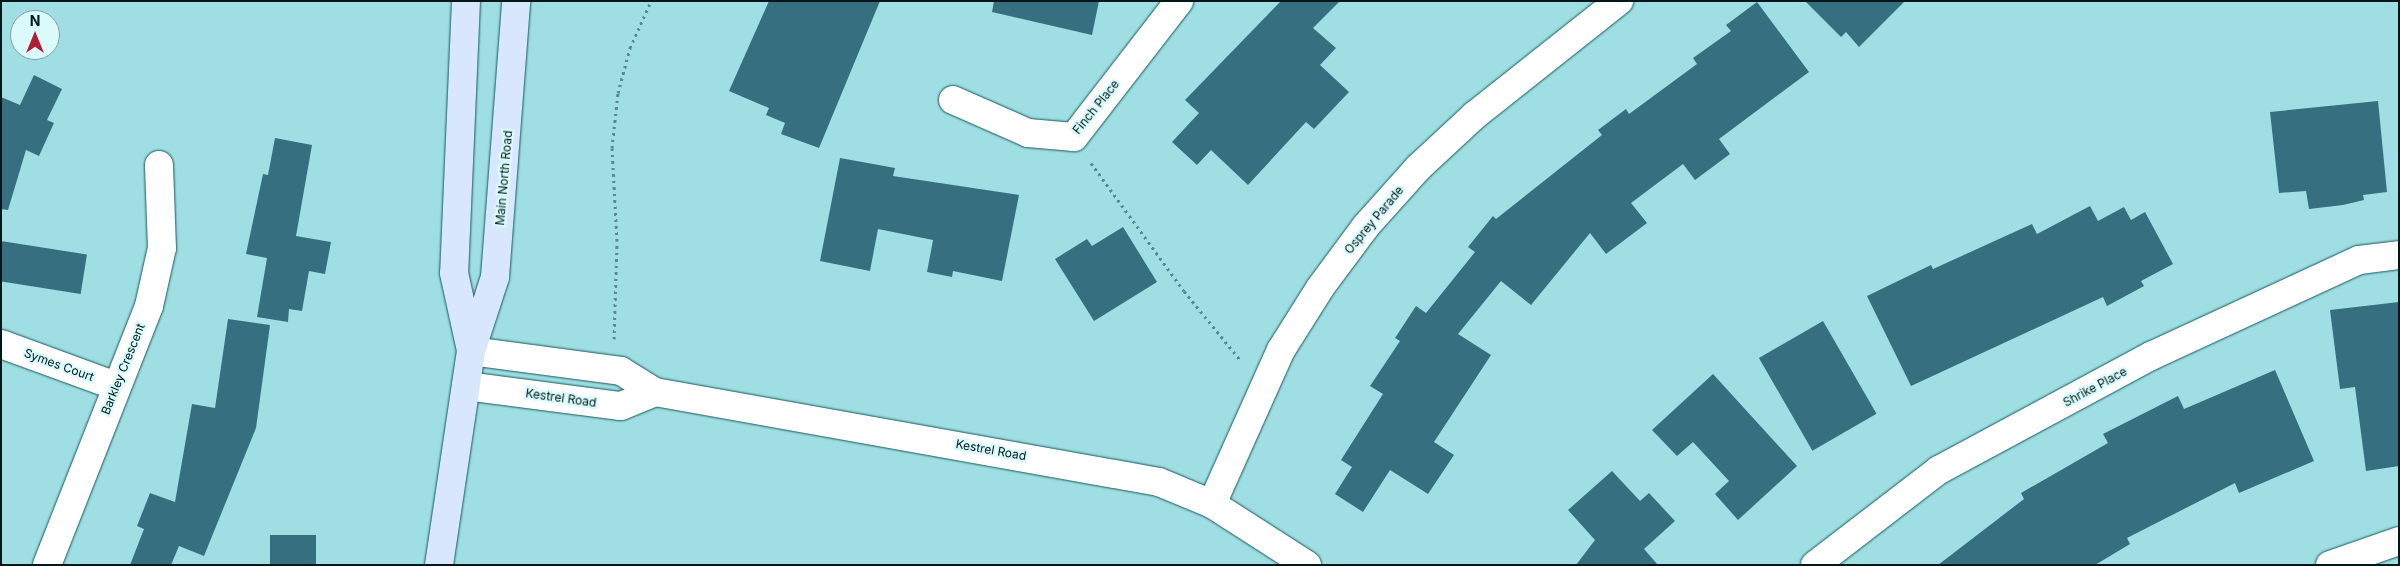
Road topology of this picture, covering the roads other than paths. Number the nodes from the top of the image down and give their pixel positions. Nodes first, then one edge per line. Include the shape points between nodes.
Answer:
1 (466, 1) edge
2 (516, 1) edge
3 (1179, 1) edge
4 (1619, 1) edge
5 (953, 100) dead end
6 (159, 165) dead end
7 (2399, 255) edge
8 (1, 344) edge
9 (471, 352) junction
10 (116, 386) junction
11 (466, 386) junction
12 (655, 392) junction
13 (1212, 504) junction
14 (2399, 541) edge
15 (47, 565) edge
16 (439, 565) edge
17 (1307, 565) edge
18 (1815, 565) edge
19 (2330, 565) edge

1 - 9 main road, Main North Road via 454,273
2 - 9 main road, Main North Road via 495,277
3 - 5 street, Finch Place via 1074,137 1028,133
4 - 13 street, Osprey Parade via 1475,115 1366,226 1281,350
6 - 10 street, Barkley Crescent via 162,248 149,306
7 - 18 street, Shrike Place via 2359,260 2134,366 1939,470
8 - 10 street, Symes Court
9 - 11 main road, Main North Road
9 - 12 street, Kestrel Road via 621,371
10 - 15 street, Barkley Crescent
11 - 12 street, Kestrel Road via 621,406
11 - 16 main road, Main North Road
12 - 13 street, Kestrel Road via 1159,482
13 - 17 street, Kestrel Road
14 - 19 street

